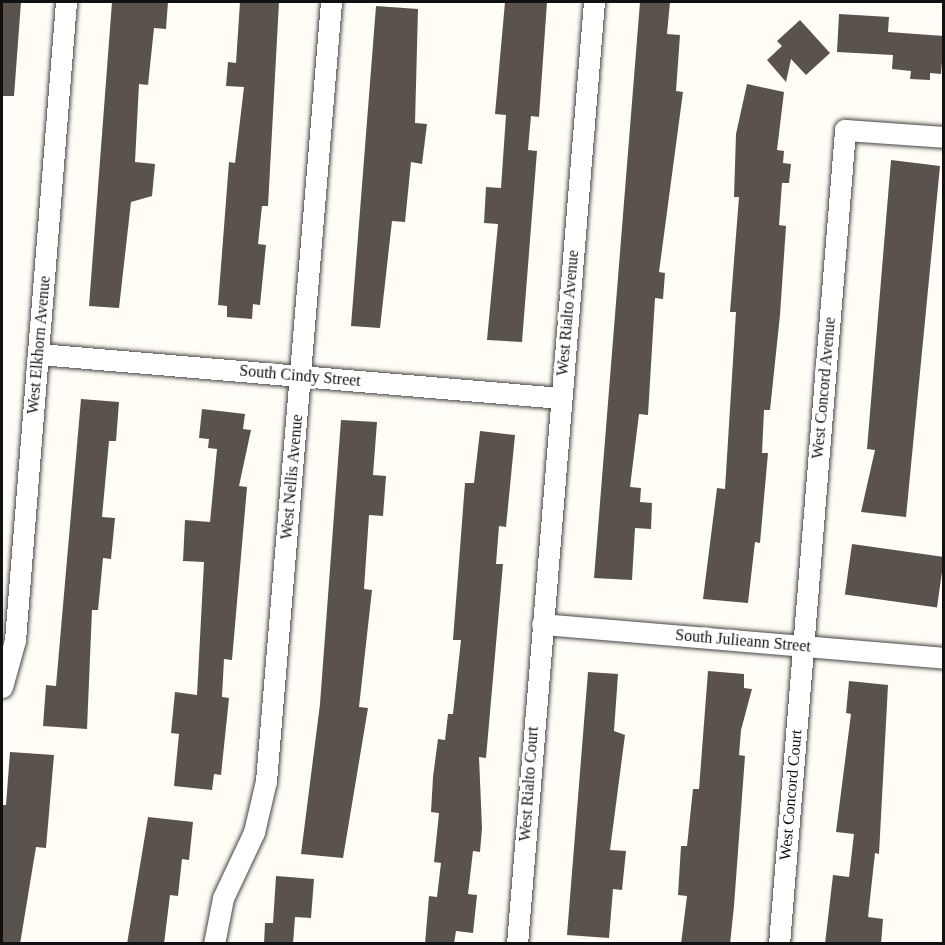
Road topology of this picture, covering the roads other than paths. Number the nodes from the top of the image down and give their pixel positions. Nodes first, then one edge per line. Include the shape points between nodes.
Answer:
1 (66, 2) edge
2 (331, 2) edge
3 (594, 2) edge
4 (944, 137) edge
5 (39, 354) junction
6 (301, 376) junction
7 (561, 398) junction
8 (542, 624) junction
9 (804, 646) junction
10 (944, 658) edge
11 (2, 687) edge
12 (214, 944) edge
13 (517, 944) edge
14 (779, 944) edge

1 - 5 street, West Elkhorn Avenue
2 - 6 street, West Nellis Avenue
3 - 7 street, West Rialto Avenue
4 - 9 street, West Concord Avenue via 845,130
5 - 6 street, South Cindy Street
5 - 11 street, West Elkhorn Avenue via 15,640
6 - 7 street, South Cindy Street
6 - 12 street, West Nellis Avenue via 266,781 254,832 223,898
7 - 8 street, West Rialto Avenue
8 - 9 street, South Julieann Street
8 - 13 street, West Rialto Court
9 - 10 street, South Julieann Street
9 - 14 street, West Concord Court

